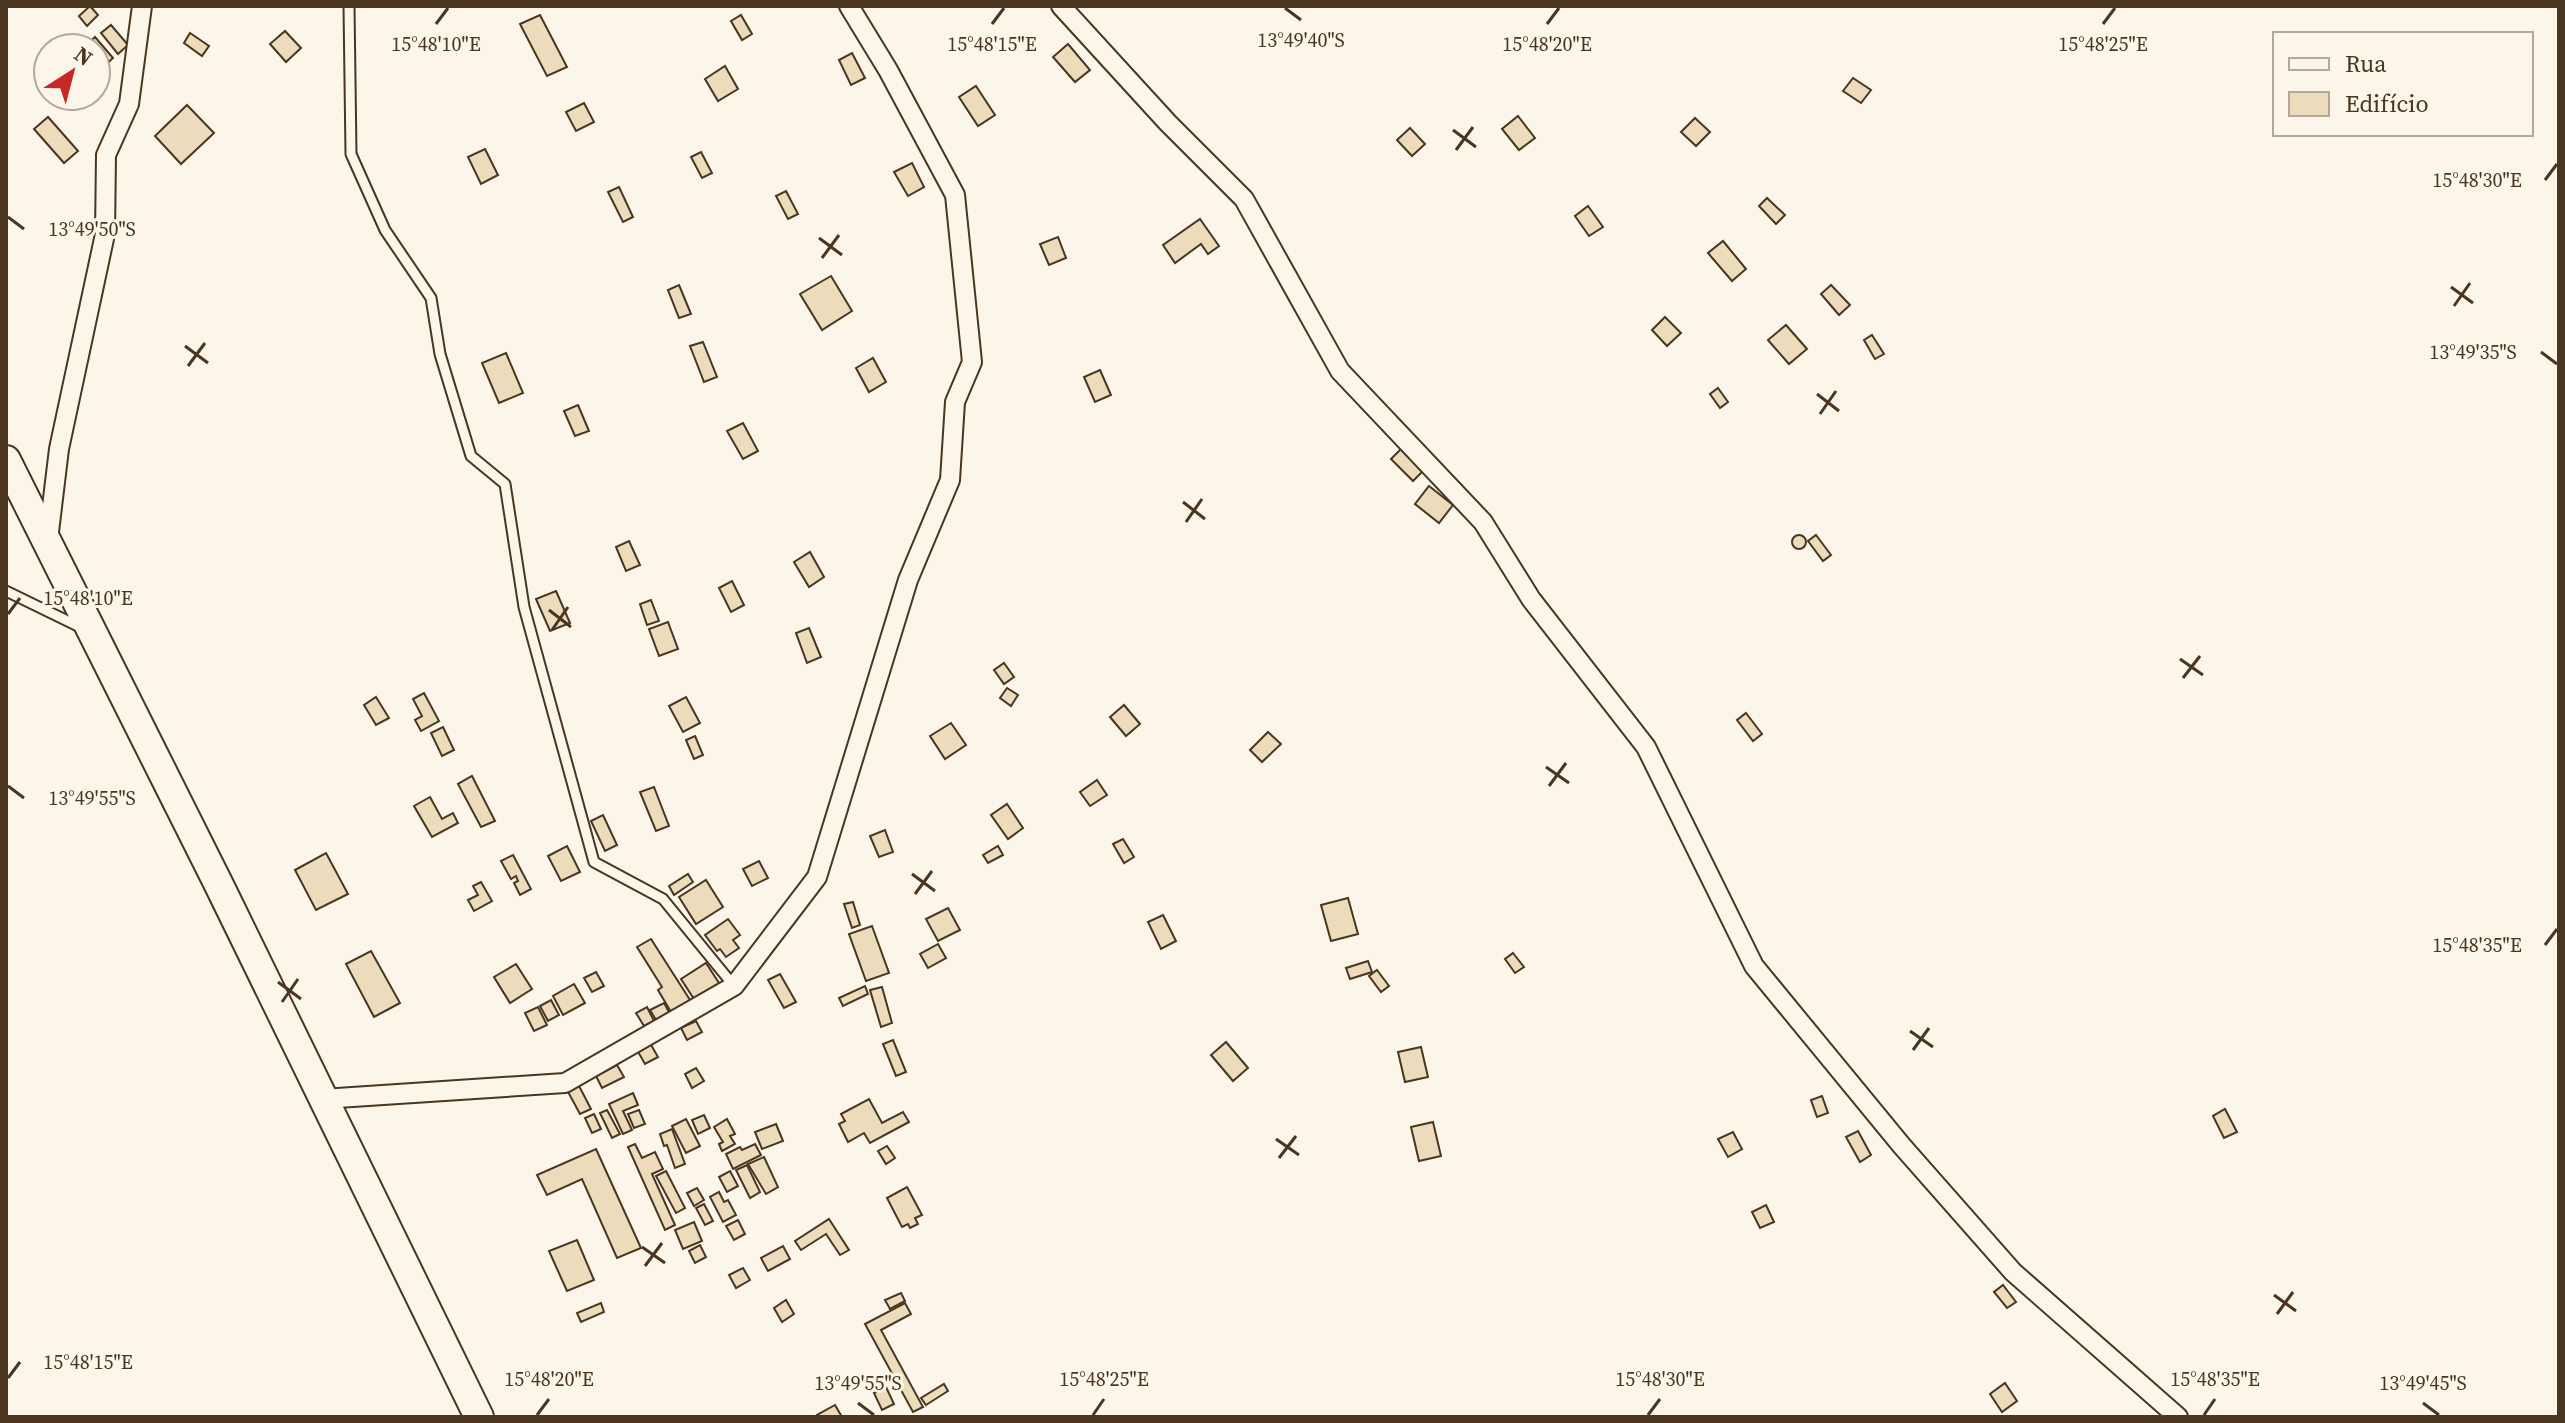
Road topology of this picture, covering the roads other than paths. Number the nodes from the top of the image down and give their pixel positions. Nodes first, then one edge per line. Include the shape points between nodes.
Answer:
1 (142, 6) edge
2 (349, 6) edge
3 (849, 6) edge
4 (1061, 6) edge
5 (6, 460) edge
6 (47, 546) junction
7 (6, 591) edge
8 (90, 632) junction
9 (734, 986) junction
10 (322, 1099) junction
11 (479, 1417) edge
12 (2178, 1417) edge

1 - 6 street via 129,104 106,155 105,234 59,449
2 - 9 lane via 351,154 385,230 431,298 440,354 471,456 505,484 524,607 594,862 663,899
3 - 9 street via 955,195 972,362 955,402 950,480 908,580 817,877
4 - 12 street via 1244,199 1340,371 1483,522 1531,599 1646,747 1754,966 2013,1272
5 - 6 main road
6 - 8 main road
7 - 8 lane
8 - 10 main road
9 - 10 street via 565,1083
10 - 11 main road

